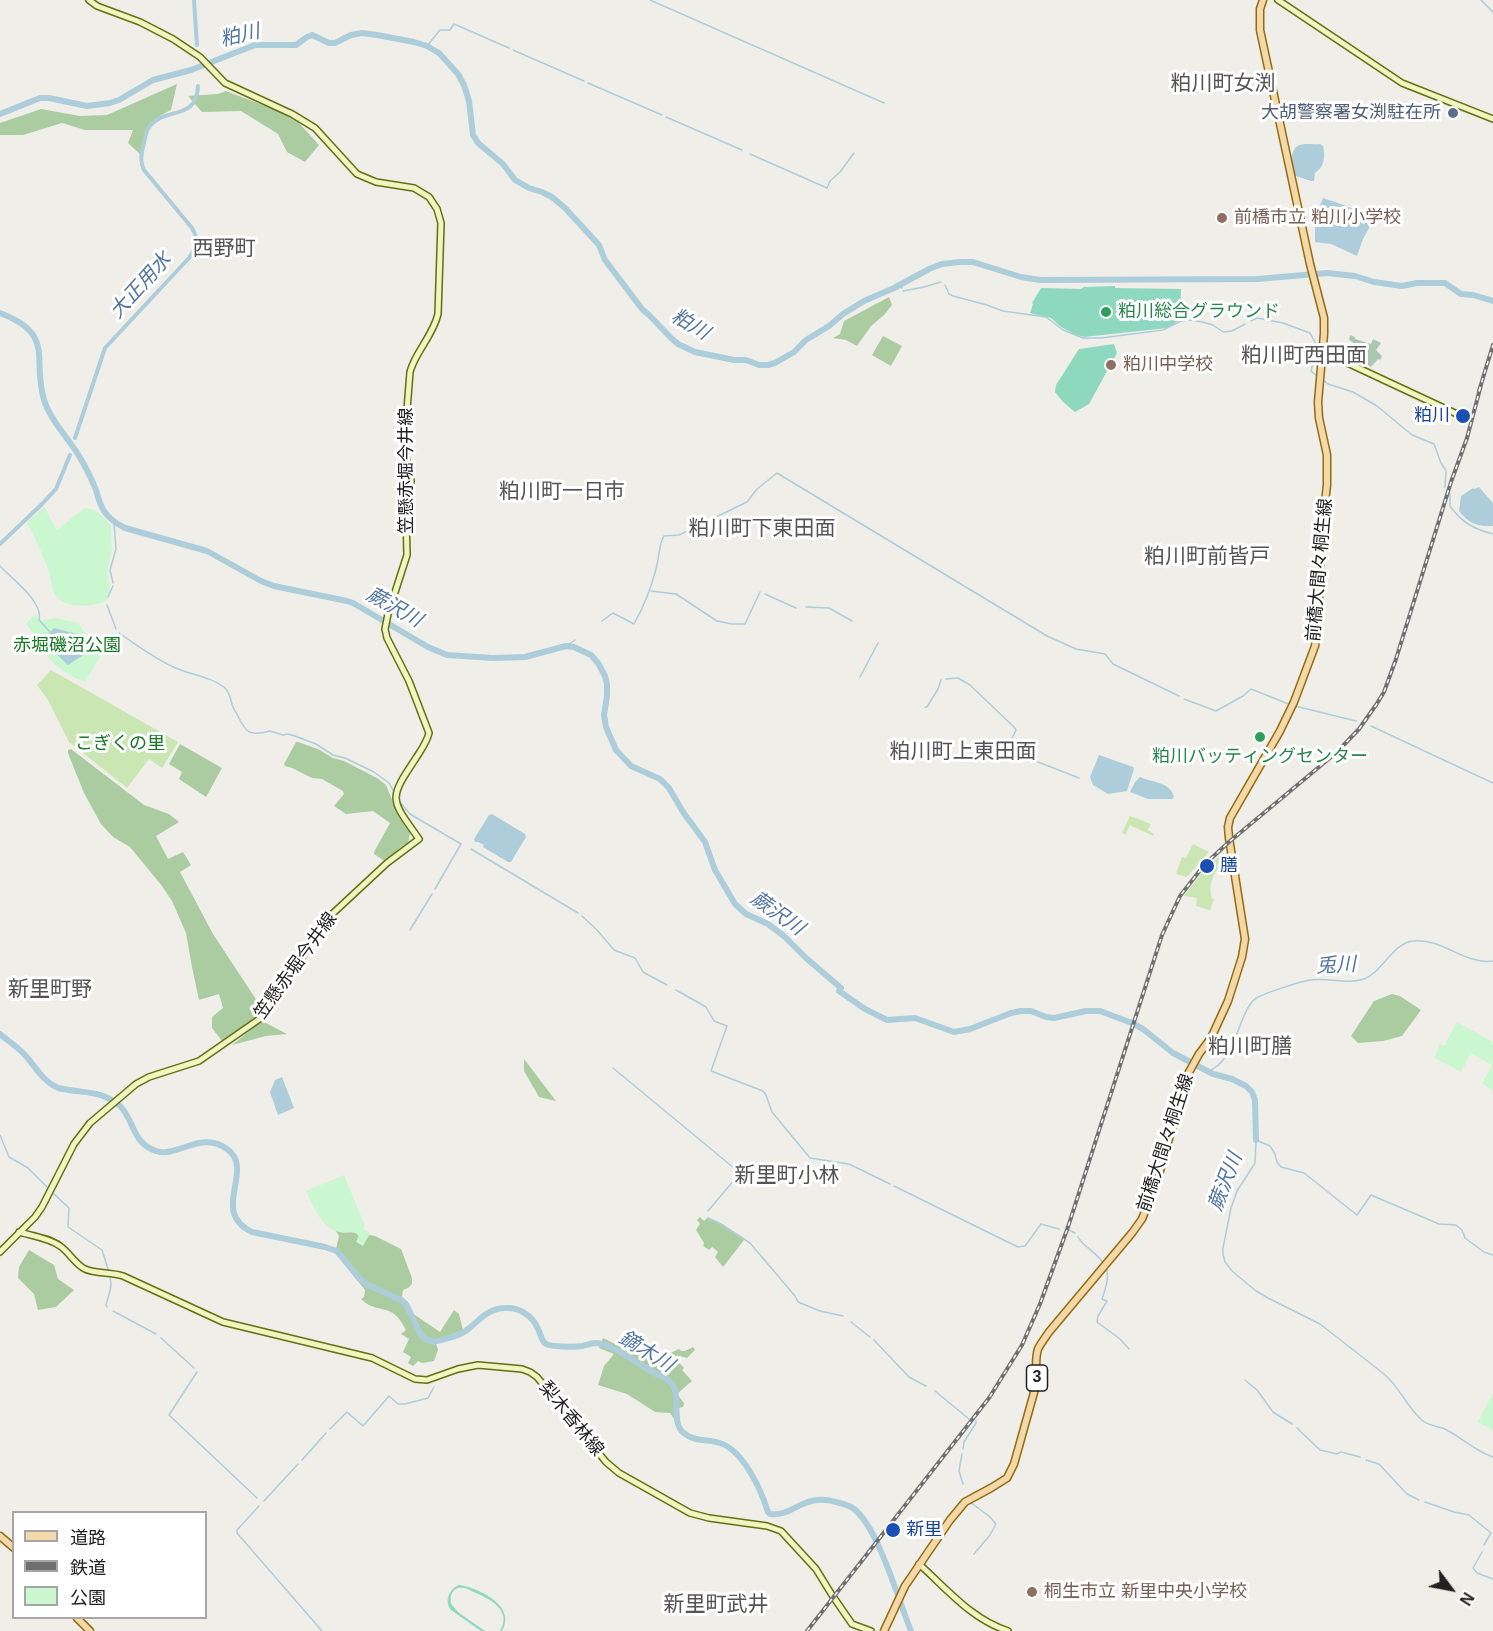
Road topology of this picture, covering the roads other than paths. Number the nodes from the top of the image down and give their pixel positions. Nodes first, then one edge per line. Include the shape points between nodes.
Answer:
1 (89, 0) edge
2 (1263, 0) edge
3 (1278, 0) edge
4 (1493, 119) edge
5 (1322, 352) junction
6 (1457, 414) dead end
7 (19, 1232) junction
8 (0, 1252) edge
9 (0, 1536) edge
10 (12, 1546) edge
11 (919, 1564) junction
12 (79, 1619) edge
13 (90, 1631) edge
14 (871, 1631) edge
15 (884, 1631) edge
16 (1008, 1631) edge

1 - 7 main road, 笠懸赤堀今井線 via 188,48 227,84 315,128 357,174 372,181 410,187 434,203 440,217 441,237 437,317 412,364 409,379 405,450 411,485 406,514 407,555 385,625 429,736 395,796 403,817 419,838 329,917 273,1003 252,1026 192,1065 149,1077 82,1132 45,1203
2 - 5 main road, 前橋大間々桐生線 / 3 via 1260,30 1324,318
3 - 4 main road via 1402,83
5 - 6 main road
5 - 11 main road, 前橋大間々桐生線 / 3 via 1318,412 1327,473 1317,635 1311,660 1281,731 1230,818 1229,842 1245,943 1228,1001 1182,1092 1147,1208 1135,1230 1040,1346 1035,1389 1010,1474 962,1505
7 - 8 main road
7 - 14 main road, 梨木香林線 via 57,1244 87,1270 123,1276 223,1322 372,1358 415,1379 428,1380 472,1366 530,1372 615,1471 697,1515 781,1531 816,1569 849,1620
9 - 10 main road
11 - 15 main road, 前橋大間々桐生線 / 3
11 - 16 main road via 973,1613
12 - 13 main road

